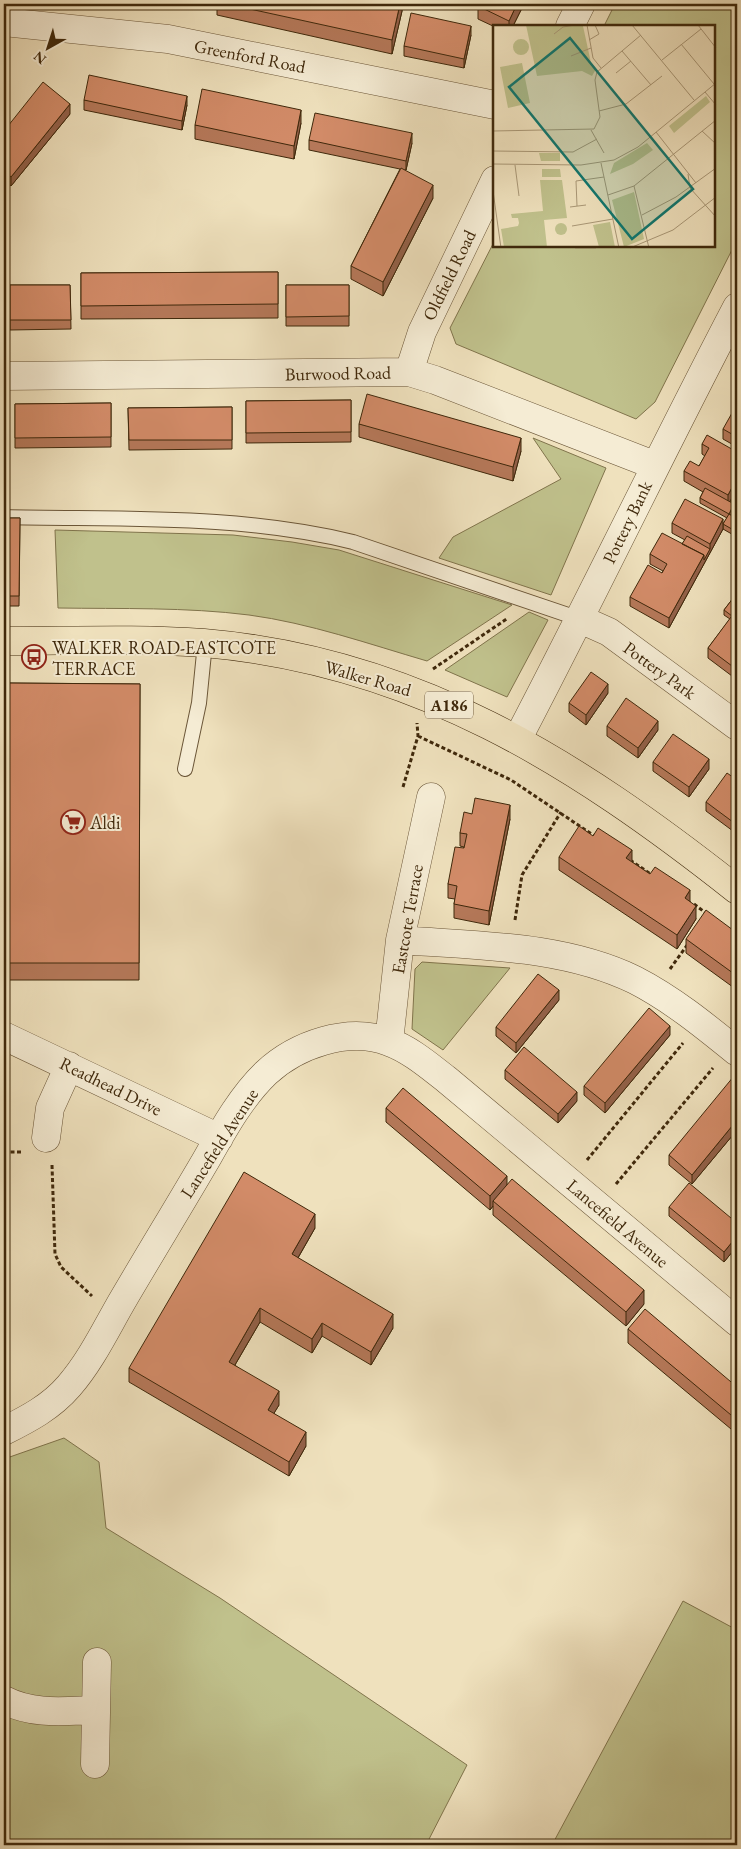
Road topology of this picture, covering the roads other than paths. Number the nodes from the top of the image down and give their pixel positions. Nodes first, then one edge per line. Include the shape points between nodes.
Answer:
1 (581, 4) edge
2 (7, 21) edge
3 (570, 25) edge
4 (493, 105) edge
5 (493, 184) edge
6 (737, 306) edge
7 (409, 372) junction
8 (4, 376) edge
9 (654, 465) junction
10 (4, 517) edge
11 (580, 619) junction
12 (4, 641) edge
13 (205, 644) junction
14 (737, 726) edge
15 (518, 738) junction
16 (185, 769) dead end
17 (430, 797) dead end
18 (737, 890) edge
19 (400, 940) junction
20 (4, 1036) edge
21 (389, 1042) junction
22 (734, 1050) edge
23 (69, 1066) junction
24 (46, 1138) road end
25 (219, 1138) junction
26 (737, 1322) edge
27 (4, 1431) edge
28 (97, 1662) dead end
29 (4, 1700) edge
30 (95, 1710) junction
31 (95, 1764) dead end

1 - 3 street
2 - 4 street, Greenford Road via 168,39
5 - 7 street, Oldfield Road via 422,332
6 - 9 street, Pottery Bank
7 - 8 street, Burwood Road
7 - 9 street, Burwood Road
9 - 11 street, Pottery Bank
10 - 11 lane via 226,522 281,527 353,542
11 - 14 street, Pottery Park via 609,632
11 - 15 street, Pottery Bank
12 - 13 main road, Walker Road / A186 via 152,640
13 - 15 main road, Walker Road / A186 via 255,650 370,676 425,695
13 - 16 lane via 198,709
15 - 18 main road, Walker Road / A186 via 624,805
17 - 19 street, Eastcote Terrace
19 - 21 street, Eastcote Terrace
19 - 22 street via 510,948 599,966 654,991
20 - 23 street, Readhead Drive
21 - 25 street, Lancefield Avenue via 368,1037 343,1037 310,1045 286,1057 252,1088
21 - 26 street, Lancefield Avenue via 446,1078
23 - 24 street via 50,1108
23 - 25 street, Readhead Drive
25 - 27 street, Lancefield Avenue via 114,1316 69,1385 41,1411
28 - 30 street
29 - 30 street via 17,1707 46,1712
30 - 31 street

